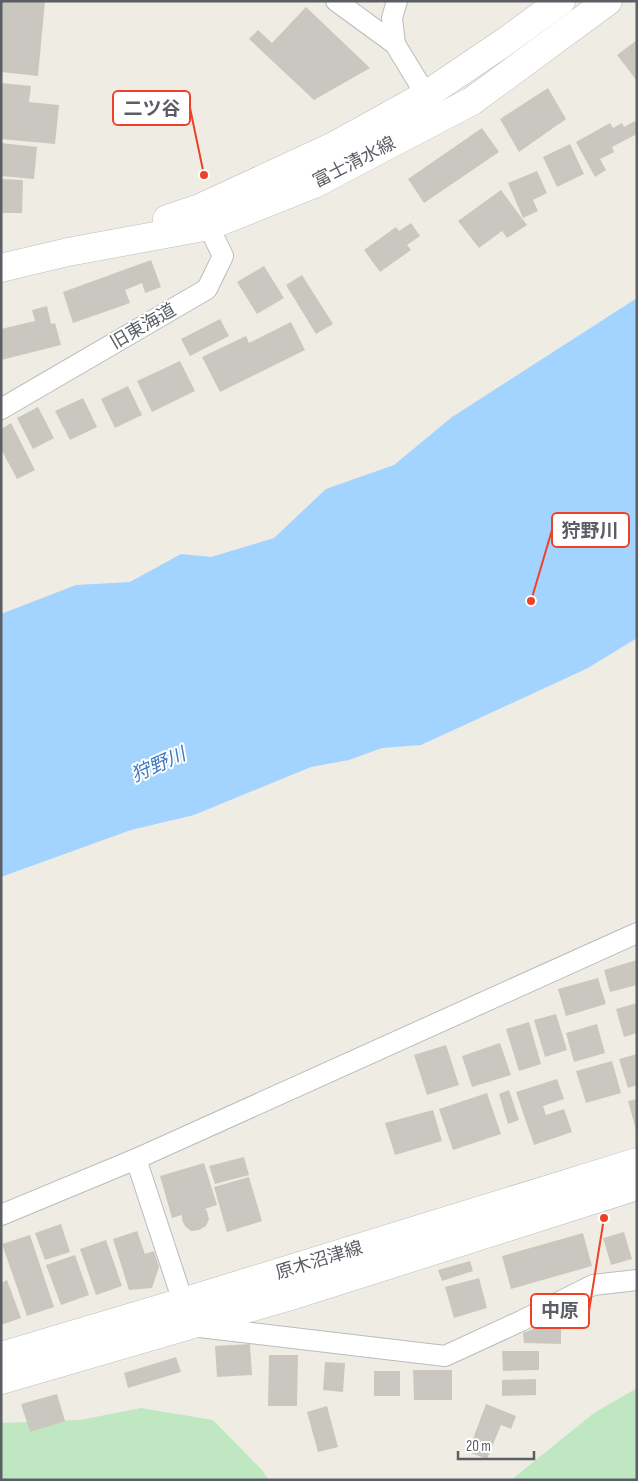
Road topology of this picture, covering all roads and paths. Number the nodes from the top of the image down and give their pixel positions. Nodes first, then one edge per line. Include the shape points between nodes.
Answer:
1 (336, 1) edge
2 (397, 1) edge
3 (561, 1) edge
4 (608, 1) edge
5 (395, 44) junction
6 (426, 95) junction
7 (204, 217) junction
8 (1, 268) edge
9 (1, 409) edge
10 (637, 934) edge
11 (136, 1159) junction
12 (637, 1162) edge
13 (637, 1186) edge
14 (1, 1215) edge
15 (637, 1280) edge
16 (187, 1314) junction
17 (1, 1356) edge
18 (1, 1380) edge

1 - 5 street
2 - 5 street via 392,18
3 - 6 main road, 富士清水線
4 - 7 main road, 富士清水線 via 472,101 314,184
5 - 6 street
6 - 7 main road, 富士清水線
7 - 8 main road, 富士清水線
7 - 9 street, 旧東海道 via 223,256 207,289
10 - 11 street
11 - 14 street
11 - 16 street
12 - 16 main road, 原木沼津線
13 - 16 main road, 原木沼津線
15 - 16 street via 593,1285 446,1356
16 - 17 main road, 原木沼津線
16 - 18 main road, 原木沼津線

